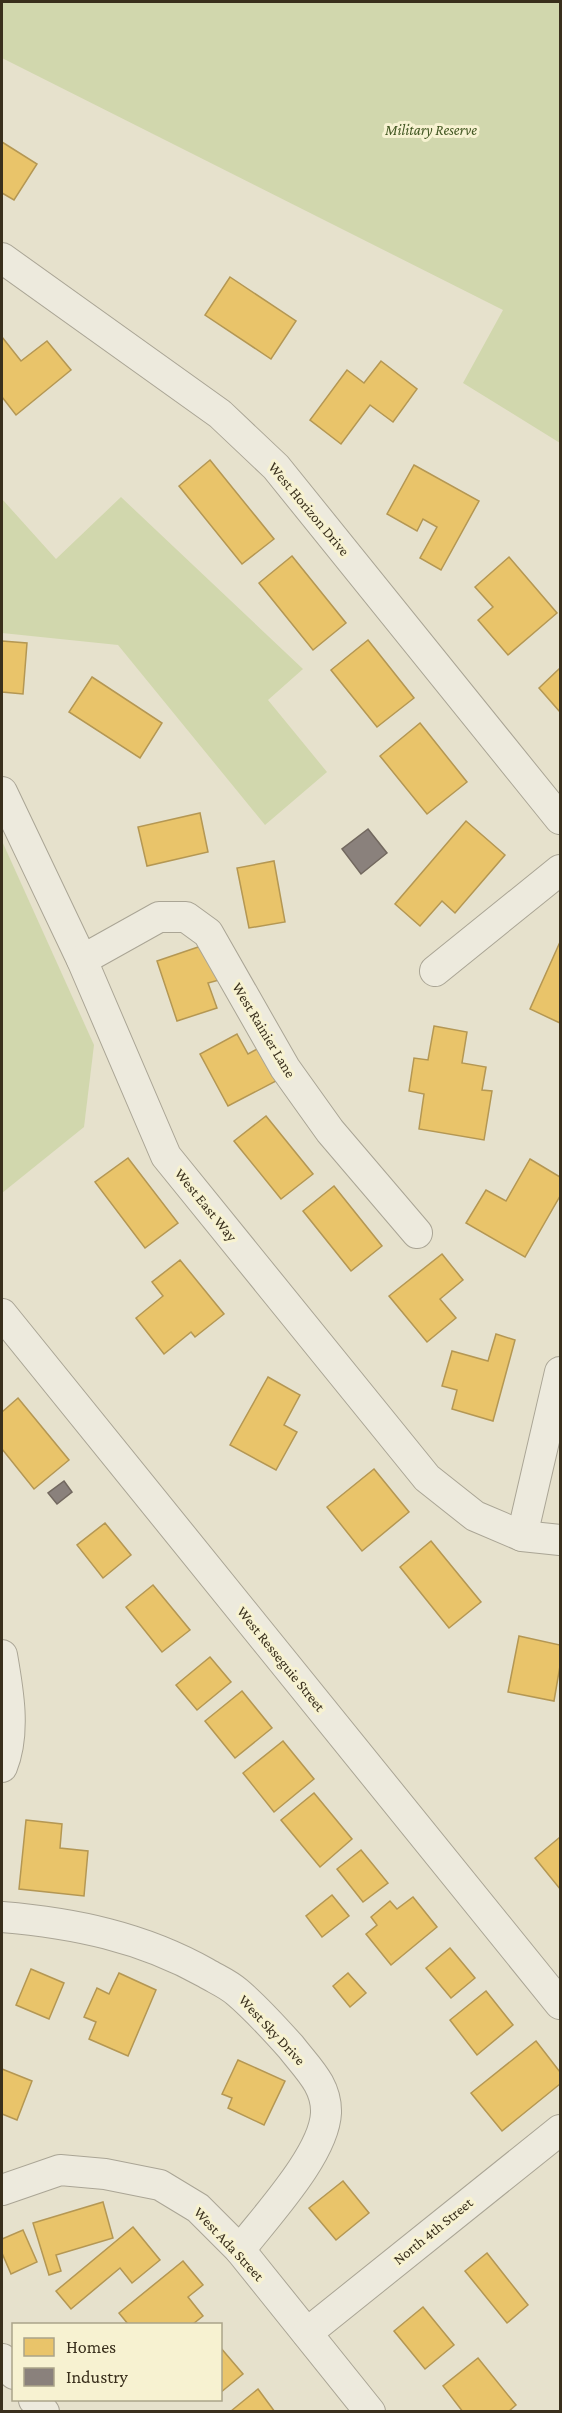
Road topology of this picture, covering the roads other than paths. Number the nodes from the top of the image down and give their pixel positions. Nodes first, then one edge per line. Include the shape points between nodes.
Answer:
1 (2, 258) edge
2 (2, 792) edge
3 (561, 819) edge
4 (561, 870) edge
5 (81, 960) junction
6 (435, 971) dead end
7 (417, 1233) dead end
8 (2, 1314) edge
9 (561, 1372) edge
10 (522, 1536) junction
11 (561, 1540) edge
12 (2, 1655) edge
13 (2, 1767) edge
14 (2, 1917) edge
15 (561, 2004) edge
16 (561, 2130) edge
17 (2, 2190) edge
18 (240, 2250) junction
19 (307, 2333) junction
20 (2, 2360) edge
21 (12, 2372) edge
22 (370, 2412) edge

1 - 3 street, West Horizon Drive via 220,414 276,467
2 - 5 street, West East Way
4 - 6 street
5 - 7 street, West Rainier Lane via 159,918 186,917 208,933 285,1068 330,1131
5 - 10 street, West East Way via 166,1156 427,1478 475,1516
8 - 15 street, West Resseguie Street
9 - 10 street
10 - 11 street
12 - 13 street via 9,1721
14 - 18 street, West Sky Drive via 108,1932 174,1955 235,1990 314,2076 324,2093 326,2114 322,2134 308,2162
16 - 19 street, North 4th Street
17 - 18 street, West Ada Street via 60,2170 160,2185 198,2208
18 - 19 street, West Ada Street
19 - 22 street, West Ada Street
20 - 21 street

